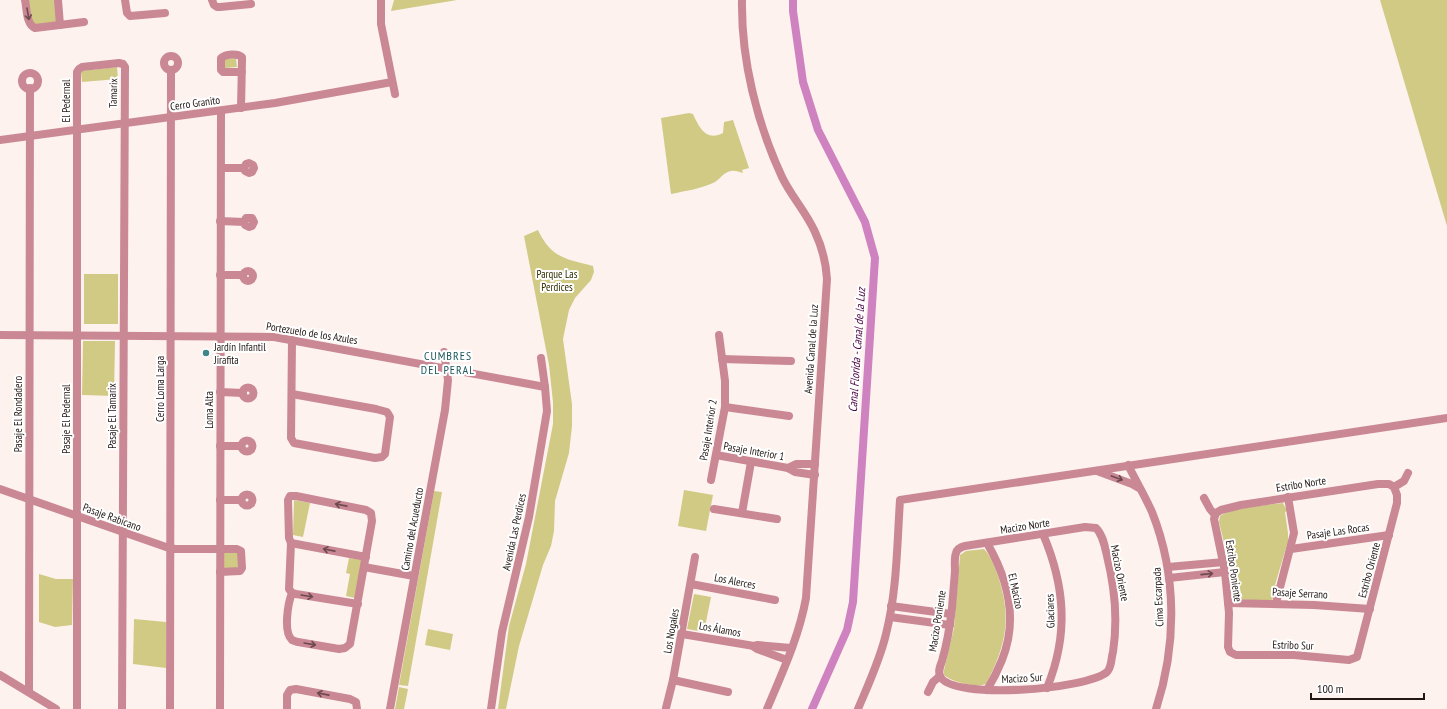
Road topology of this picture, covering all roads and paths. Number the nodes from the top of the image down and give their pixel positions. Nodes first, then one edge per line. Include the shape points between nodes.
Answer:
1 (25, 0) edge
2 (58, 0) edge
3 (125, 0) edge
4 (212, 0) edge
5 (381, 0) edge
6 (742, 0) edge
7 (251, 4) dead end
8 (166, 13) dead end
9 (84, 22) dead end
10 (60, 26) junction
11 (99, 65) joint
12 (172, 70) dead end
13 (242, 72) dead end
14 (392, 82) junction
15 (30, 88) dead end
16 (395, 94) dead end
17 (241, 108) junction
18 (221, 111) junction
19 (172, 117) junction
20 (124, 124) junction
21 (77, 130) junction
22 (30, 136) junction
23 (0, 140) edge
24 (221, 168) junction
25 (244, 168) dead end
26 (220, 221) junction
27 (244, 222) dead end
28 (220, 275) junction
29 (243, 275) dead end
30 (0, 335) edge
31 (30, 335) junction
32 (718, 335) dead end
33 (77, 336) junction
34 (123, 336) junction
35 (171, 336) junction
36 (220, 336) junction
37 (292, 340) junction
38 (444, 352) dead end
39 (541, 358) dead end
40 (722, 359) junction
41 (791, 361) dead end
42 (447, 368) junction
43 (545, 387) junction
44 (220, 392) junction
45 (243, 392) dead end
46 (292, 394) junction
47 (725, 407) junction
48 (789, 416) dead end
49 (1447, 418) edge
50 (220, 446) junction
51 (252, 447) dead end
52 (716, 455) junction
53 (751, 462) junction
54 (815, 464) junction
55 (1128, 466) junction
56 (788, 468) junction
57 (1094, 470) junction
58 (1408, 473) dead end
59 (815, 475) junction
60 (711, 480) dead end
61 (1393, 486) junction
62 (1139, 488) junction
63 (0, 489) edge
64 (1288, 497) junction
65 (1204, 498) dead end
66 (29, 499) junction
67 (220, 500) junction
68 (241, 500) dead end
69 (714, 509) dead end
70 (742, 513) junction
71 (1215, 515) junction
72 (77, 516) junction
73 (777, 519) dead end
74 (1096, 528) joint
75 (123, 532) junction
76 (1043, 534) junction
77 (1389, 535) junction
78 (292, 542) junction
79 (987, 543) junction
80 (171, 548) junction
81 (220, 549) junction
82 (959, 549) joint
83 (1291, 549) junction
84 (366, 557) junction
85 (695, 557) dead end
86 (1224, 562) junction
87 (364, 567) junction
88 (1168, 567) junction
89 (220, 572) junction
90 (1226, 572) junction
91 (414, 576) junction
92 (1169, 578) junction
93 (690, 584) junction
94 (292, 593) junction
95 (775, 600) dead end
96 (1228, 603) junction
97 (1276, 603) junction
98 (358, 604) junction
99 (891, 606) junction
100 (1370, 609) junction
101 (951, 614) junction
102 (890, 617) junction
103 (950, 625) junction
104 (682, 634) junction
105 (754, 646) junction
106 (791, 648) junction
107 (1230, 652) joint
108 (1355, 658) joint
109 (787, 660) junction
110 (1107, 672) joint
111 (0, 675) edge
112 (940, 676) junction
113 (673, 680) junction
114 (1047, 688) junction
115 (987, 690) junction
116 (29, 692) junction
117 (728, 692) dead end
118 (928, 692) dead end
119 (666, 708) dead end
120 (56, 709) edge
121 (77, 709) edge
122 (122, 709) edge
123 (170, 709) edge
124 (220, 709) edge
125 (287, 709) edge
126 (357, 709) edge
127 (390, 709) edge
128 (491, 709) edge
129 (767, 709) edge
130 (858, 709) edge
131 (1156, 709) edge

1 -> 10 street via 29,22 33,27
2 - 10 street
3 - 8 street via 130,16
4 - 7 street via 219,7
5 - 14 street via 381,20
6 - 54 street, Avenida Canal de la Luz via 747,64 755,101 783,179 819,240 826,269 827,288
9 - 10 street
11 - 20 street, Tamarix via 124,65
11 - 21 street, El Pedernal via 82,67 77,72
12 - 19 street, Cerro Loma Larga
13 - 17 street
14 - 16 street
14 - 17 street, Cerro Granito
15 - 22 street, Pasaje El Rondadero
17 - 18 street, Cerro Granito
18 - 19 street, Cerro Granito
18 - 24 street, Loma Alta
19 - 20 street, Cerro Granito
19 - 35 street, Cerro Loma Larga
20 - 21 street, Cerro Granito
20 - 34 street, Pasaje El Tamarix
21 - 22 street, Cerro Granito
21 - 33 street, Pasaje El Pedernal
22 - 23 street, Cerro Granito
22 - 31 street, Pasaje El Rondadero
24 - 25 street
24 - 26 street, Loma Alta
26 - 27 street
26 - 28 street, Loma Alta
28 - 29 street
28 - 36 street, Loma Alta
30 - 31 street, Portezuelo de los Azules
31 - 33 street, Portezuelo de los Azules
31 - 66 street, Pasaje El Rondadero
32 - 40 street, Pasaje Interior 2
33 - 34 street, Portezuelo de los Azules
33 - 72 street, Pasaje El Pedernal
34 - 35 street, Portezuelo de los Azules
34 - 75 street, Pasaje El Tamarix
35 - 36 street, Portezuelo de los Azules
35 - 80 street, Cerro Loma Larga
36 - 37 street, Portezuelo de los Azules via 267,336
36 - 44 street, Loma Alta
37 - 42 street, Portezuelo de los Azules
37 - 46 street
38 - 42 street, Camino del Acueducto
39 - 43 street, Avenida Las Perdices
40 - 41 street
40 - 47 street, Pasaje Interior 2
42 - 43 street, Portezuelo de los Azules
42 - 91 street, Camino del Acueducto via 448,393
43 - 128 street, Avenida Las Perdices via 547,411 533,496 502,632
44 - 45 street
44 - 50 street, Loma Alta
46 - 46 street via 387,412 390,416 382,457 375,458 294,443 291,438
47 - 48 street
47 - 52 street, Pasaje Interior 2
49 - 55 street
50 - 51 street via 241,446 248,441
50 - 67 street, Loma Alta
52 - 53 street, Pasaje Interior 1
52 - 60 street, Pasaje Interior 2
53 - 56 street, Pasaje Interior 1
53 - 70 street
54 - 56 street, Pasaje Interior 1 via 796,464
54 - 59 street, Avenida Canal de la Luz
55 - 57 street
55 - 62 street, Cima Escarpada
56 - 59 street, Pasaje Interior 1 via 795,472
57 -> 62 street
57 - 99 street via 900,500
58 - 61 street via 1404,481
59 - 106 street, Avenida Canal de la Luz via 807,592 802,618
61 - 64 street, Estribo Norte via 1387,483
61 - 77 street, Estribo Oriente via 1397,503
62 - 88 street, Cima Escarpada via 1157,527
63 - 66 street, Pasaje Rabicano
64 - 71 street, Estribo Norte via 1224,509
64 - 83 street via 1294,529
65 - 71 street, Estribo Poniente
66 - 72 street, Pasaje Rabicano
66 - 116 street, Pasaje El Rondadero
67 - 68 street
67 - 81 street, Loma Alta
69 - 70 street
70 - 73 street
71 - 86 street, Estribo Poniente
72 - 75 street, Pasaje Rabicano
72 - 121 street, Pasaje El Pedernal
74 - 76 street, Macizo Norte via 1085,527
74 - 110 street, Macizo Oriente via 1106,551 1115,596 1115,634
75 - 80 street, Pasaje Rabicano
75 - 122 street, Pasaje El Tamarix
76 - 79 street, Macizo Norte
76 - 114 street, Glaciares via 1055,566 1062,608 1058,658
77 - 83 street, Pasaje Las Rocas
77 - 100 street, Estribo Oriente
84 -> 78 street
84 -> 78 street via 371,513 296,496 290,496 288,500
78 - 94 street via 289,589
79 - 82 street, Macizo Norte
79 - 115 street, El Macizo via 1003,576 1011,614 1004,654
80 - 81 street, Pasaje Rabicano
80 - 123 street, Cerro Loma Larga
81 - 89 street, Loma Alta
81 - 89 street, Pasaje Rabicano via 239,550 242,554 240,572
82 - 101 street, Macizo Poniente via 955,556
83 - 97 street
84 - 87 street
85 - 93 street, Los Nogales
86 - 88 street
86 - 90 street, Estribo Poniente
87 - 91 street
87 - 98 street
88 - 92 street, Cima Escarpada
89 - 124 street, Loma Alta
92 -> 90 street
90 - 96 street, Estribo Poniente
91 - 127 street, Camino del Acueducto
92 - 131 street, Cima Escarpada via 1169,651
93 - 95 street, Los Alerces
93 - 104 street, Los Nogales
94 -> 98 street
94 -> 98 street via 286,616 292,640 335,649 345,648 350,644
96 - 97 street, Pasaje Serrano
96 - 107 street, Estribo Poniente
97 - 100 street, Pasaje Serrano
99 - 101 street
99 - 102 street
100 - 108 street, Estribo Oriente via 1359,654
101 - 103 street, Macizo Poniente
102 - 103 street
102 - 130 street via 882,650
103 - 112 street, Macizo Poniente via 939,669
104 - 105 street, Los Álamos
104 - 113 street, Los Nogales
105 - 106 street, Los Álamos
105 - 109 street, Los Álamos
106 - 109 street, Avenida Canal de la Luz
107 - 108 street, Estribo Sur via 1236,655 1294,655 1349,660
109 - 129 street, Avenida Canal de la Luz
110 - 114 street, Macizo Sur
111 - 116 street
112 - 115 street, Macizo Sur via 951,684
112 - 118 street, Macizo Poniente
113 - 117 street
113 - 119 street, Los Nogales
114 - 115 street, Macizo Sur
116 - 120 street
126 -> 125 street via 356,702 350,699 296,689 290,690 287,695

